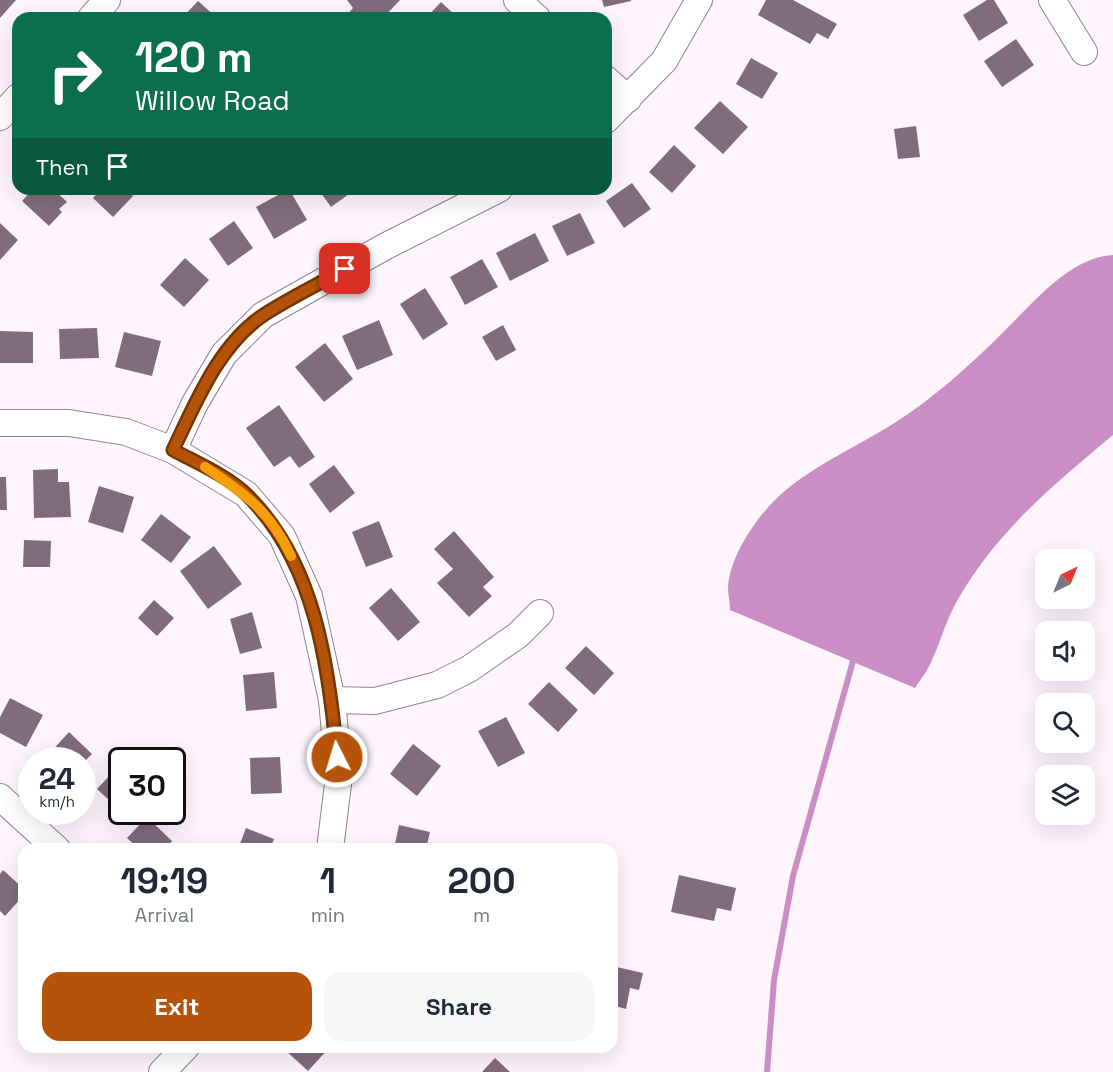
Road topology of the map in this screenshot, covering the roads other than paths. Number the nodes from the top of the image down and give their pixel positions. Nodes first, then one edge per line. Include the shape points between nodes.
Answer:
1 (107, 0) edge
2 (517, 0) edge
3 (699, 0) edge
4 (1052, 0) edge
5 (96, 12) edge
6 (530, 12) edge
7 (1084, 52) dead end
8 (612, 84) edge
9 (628, 99) junction
10 (12, 104) edge
11 (612, 114) edge
12 (0, 117) edge
13 (487, 195) edge
14 (0, 423) edge
15 (173, 450) junction
16 (540, 613) dead end
17 (332, 700) junction
18 (0, 797) edge
19 (50, 843) edge
20 (331, 843) edge
21 (180, 1053) edge
22 (162, 1072) edge

1 - 5 street
2 - 6 street
3 - 9 street via 664,61
4 - 7 street
8 - 9 street
9 - 11 street
10 - 12 street
13 - 15 street via 263,315 224,354
14 - 15 street via 69,423 126,432
15 - 17 street via 246,494 282,536 309,596
16 - 17 street via 518,635 437,686 375,701
17 - 20 street via 339,776
18 - 19 street
21 - 22 street

